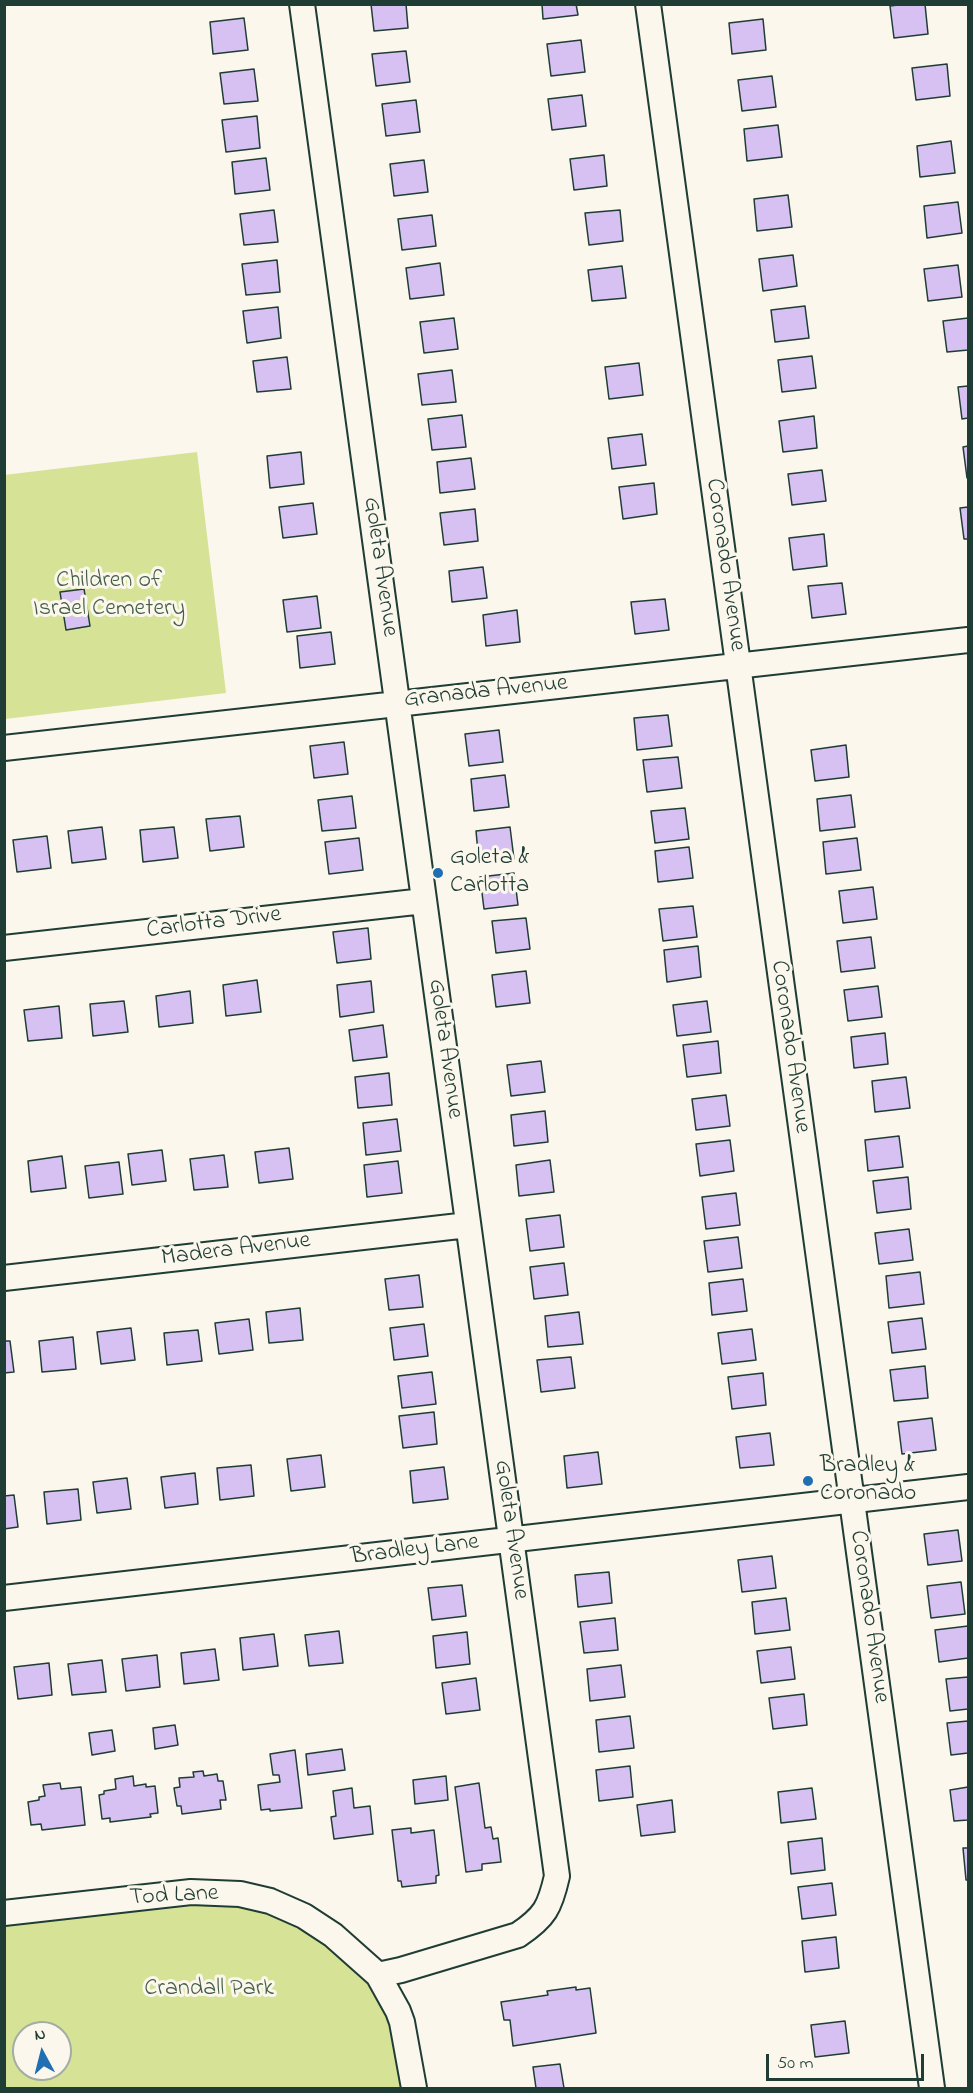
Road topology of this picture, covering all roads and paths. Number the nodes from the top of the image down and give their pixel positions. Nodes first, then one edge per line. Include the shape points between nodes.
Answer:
1 (302, 4) edge
2 (648, 4) edge
3 (969, 640) edge
4 (737, 666) junction
5 (397, 703) junction
6 (4, 748) edge
7 (424, 900) junction
8 (4, 948) edge
9 (468, 1225) junction
10 (4, 1278) edge
11 (969, 1487) edge
12 (852, 1500) junction
13 (512, 1539) junction
14 (4, 1598) edge
15 (4, 1913) edge
16 (378, 1975) junction
17 (414, 2088) edge
18 (932, 2088) edge

1 - 5 street, Goleta Avenue
2 - 4 street, Coronado Avenue
3 - 4 street, Granada Avenue
4 - 5 street, Granada Avenue
4 - 12 street, Coronado Avenue
5 - 6 street, Granada Avenue
5 - 7 street, Goleta Avenue
7 - 8 street, Carlotta Drive
7 - 9 street, Goleta Avenue
9 - 10 street, Madera Avenue
9 - 13 street, Goleta Avenue
11 - 12 street, Bradley Lane
12 - 13 street, Bradley Lane
12 - 18 street, Coronado Avenue
13 - 14 street, Bradley Lane
13 - 16 street, Goleta Avenue via 557,1876 552,1900 533,1925 518,1935
15 - 16 street, Tod Lane via 191,1892 240,1894 270,1901 304,1916 333,1935
16 - 17 street, Tod Lane via 402,2022

